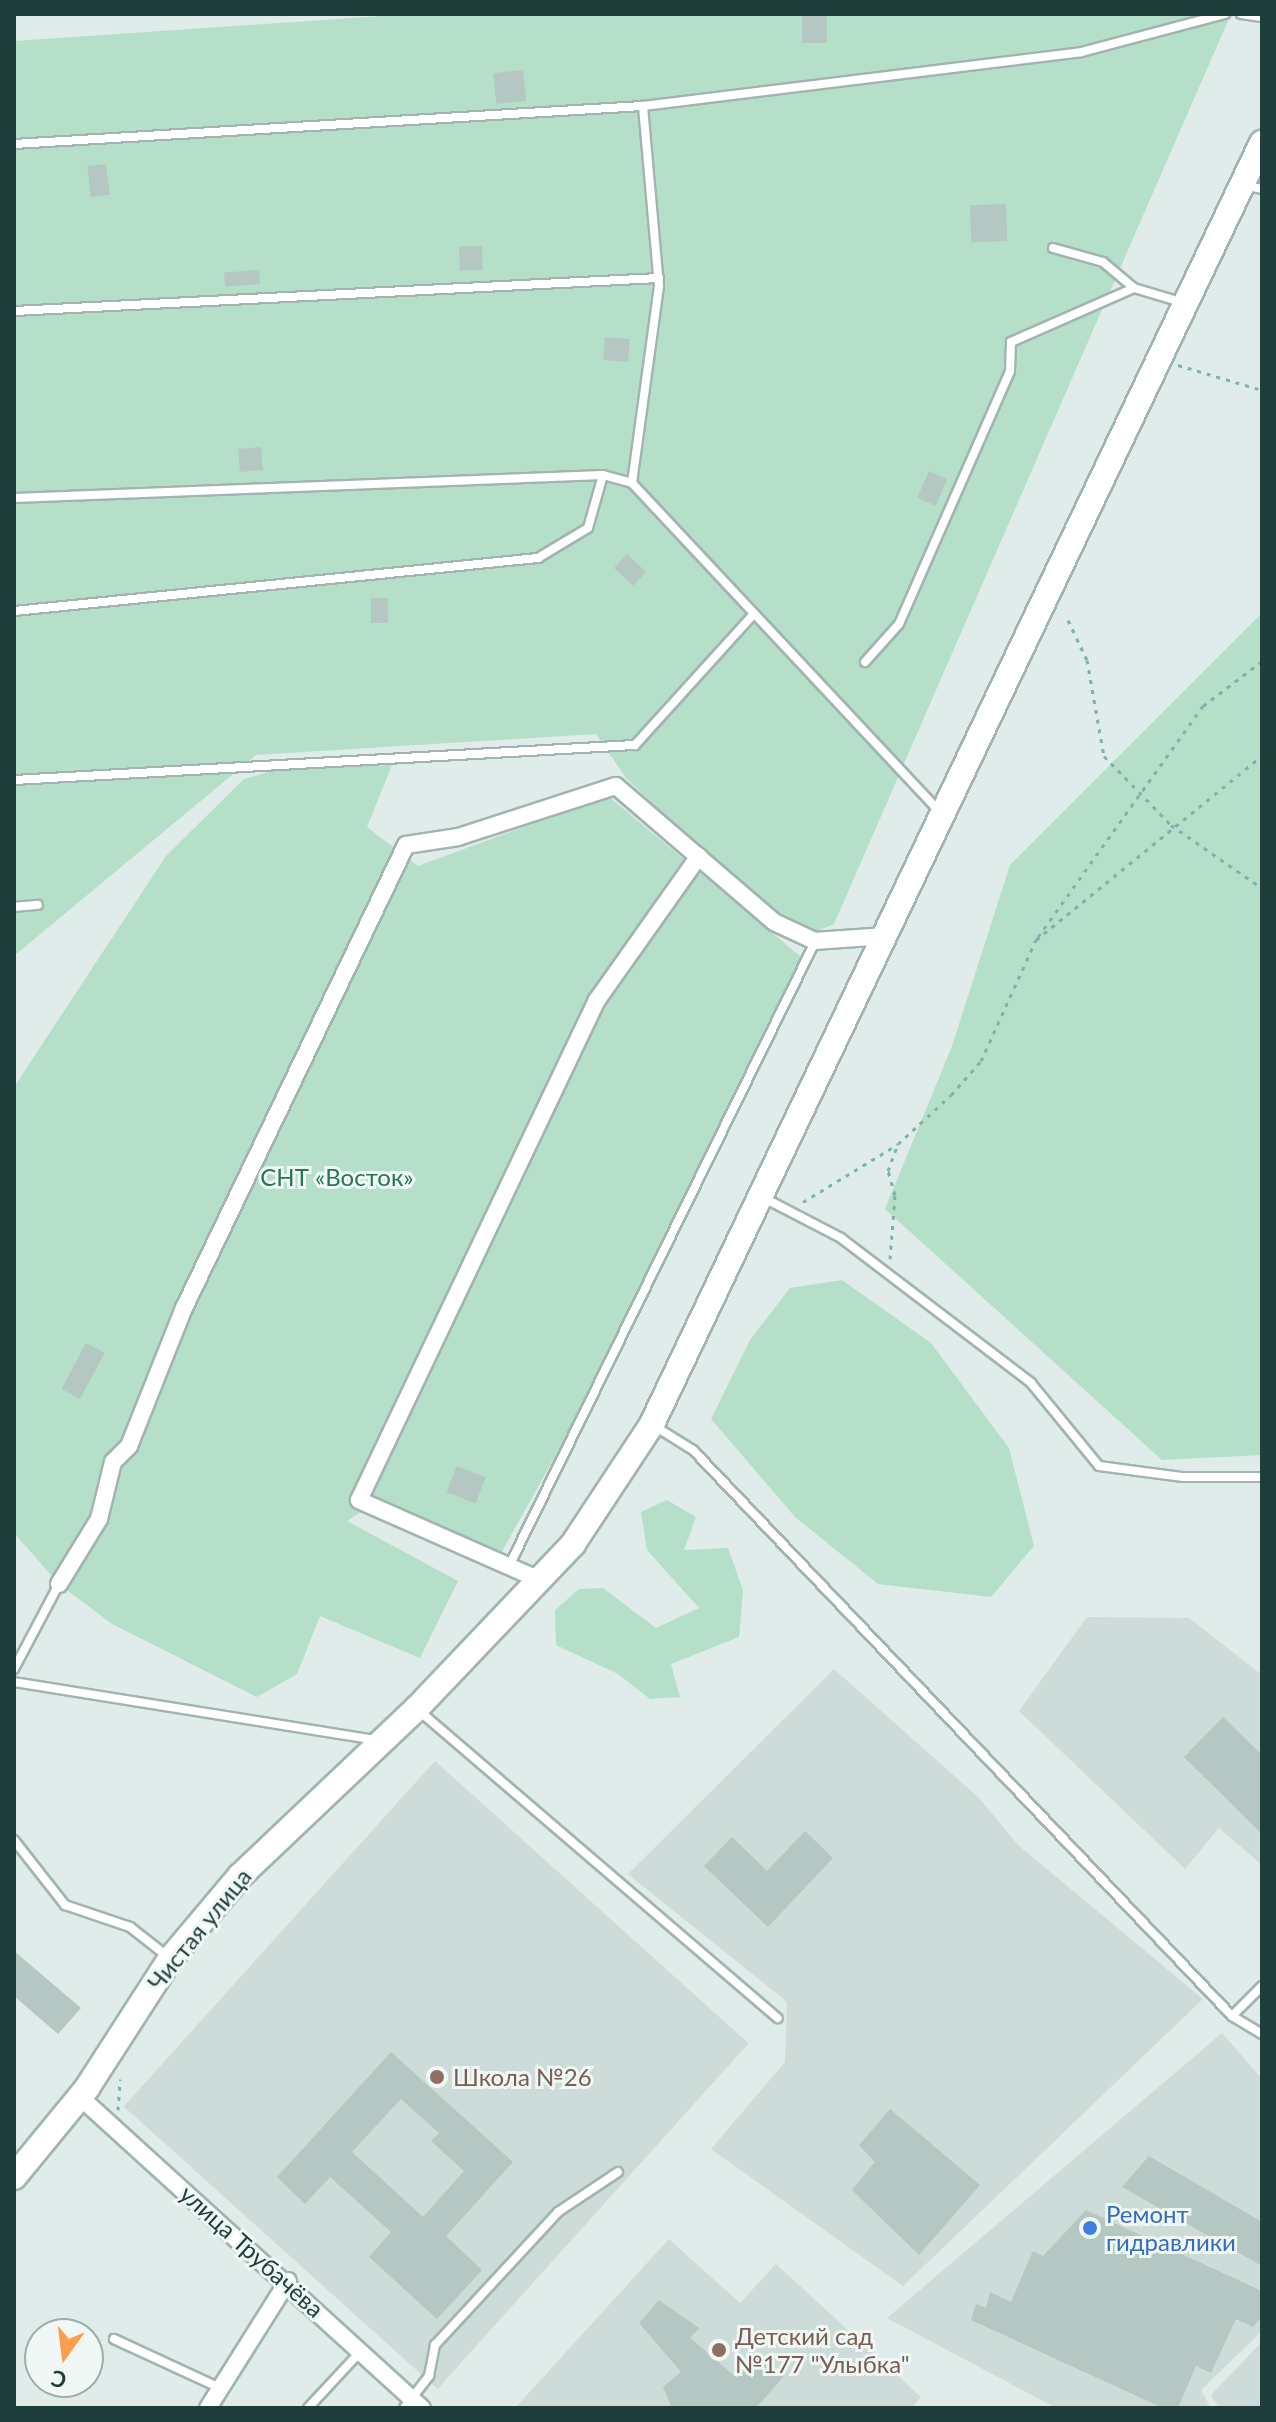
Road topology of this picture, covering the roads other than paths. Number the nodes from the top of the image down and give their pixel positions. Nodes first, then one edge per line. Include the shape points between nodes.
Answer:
1 (1225, 14) edge
2 (1241, 14) edge
3 (1262, 17) edge
4 (643, 106) junction
5 (1262, 143) edge
6 (14, 144) edge
7 (1252, 187) edge
8 (1053, 248) dead end
9 (659, 278) junction
10 (1134, 288) junction
11 (1185, 304) junction
12 (14, 311) edge
13 (603, 475) junction
14 (632, 483) junction
15 (14, 498) edge
16 (14, 611) edge
17 (753, 615) junction
18 (865, 662) dead end
19 (14, 780) edge
20 (943, 815) junction
21 (699, 856) junction
22 (38, 905) dead end
23 (14, 907) edge
24 (885, 936) junction
25 (815, 941) junction
26 (761, 1197) junction
27 (652, 1424) junction
28 (1262, 1477) edge
29 (509, 1566) junction
30 (540, 1580) junction
31 (59, 1584) joint
32 (14, 1669) edge
33 (14, 1682) edge
34 (416, 1709) junction
35 (380, 1740) junction
36 (14, 1840) edge
37 (170, 1959) junction
38 (1262, 1986) edge
39 (1232, 2016) junction
40 (778, 2018) dead end
41 (1262, 2034) edge
42 (80, 2097) junction
43 (618, 2172) dead end
44 (14, 2177) edge
45 (288, 2281) junction
46 (114, 2339) dead end
47 (361, 2351) junction
48 (221, 2388) junction
49 (413, 2405) edge
50 (208, 2408) edge
51 (308, 2408) edge

1 - 4 lane via 1081,52
2 - 3 lane
4 - 6 lane
4 - 9 lane
5 - 7 main road, Чистая улица
7 - 11 main road, Чистая улица
8 - 10 lane via 1103,262
9 - 12 lane
9 - 14 lane
10 - 11 lane
10 - 18 lane via 1011,342 1010,371 899,624
11 - 20 main road, Чистая улица
13 - 14 lane
13 - 15 lane
13 - 16 lane via 588,528 538,558
14 - 17 lane
17 - 19 lane via 635,745
17 - 20 lane
20 - 24 main road, Чистая улица
21 - 25 street via 774,922
21 - 29 street via 597,1000 359,1500
21 - 31 street via 616,786 458,837 406,845 178,1321 129,1446 113,1462 99,1519
22 - 23 lane
24 - 25 street
24 - 26 main road, Чистая улица
25 - 29 lane
26 - 27 main road, Чистая улица
26 - 28 lane via 884,1270 1031,1383 1099,1466 1183,1477
27 - 30 main road, Чистая улица
27 - 39 lane via 693,1450
29 - 30 street
30 - 34 main road, Чистая улица
31 - 32 lane
33 - 35 lane
34 - 35 main road, Чистая улица
34 - 40 lane
35 - 37 main road, Чистая улица via 240,1876
36 - 37 lane via 65,1905 130,1927
37 - 42 main road, Чистая улица
38 - 39 lane
39 - 41 lane
42 - 44 main road, Чистая улица
42 - 45 street, улица Трубачёва
43 - 49 lane via 558,2212 435,2345 429,2376
45 - 47 street, улица Трубачёва
45 - 48 street
46 - 48 lane
47 - 49 street, улица Трубачёва
47 - 51 lane
48 - 50 street

